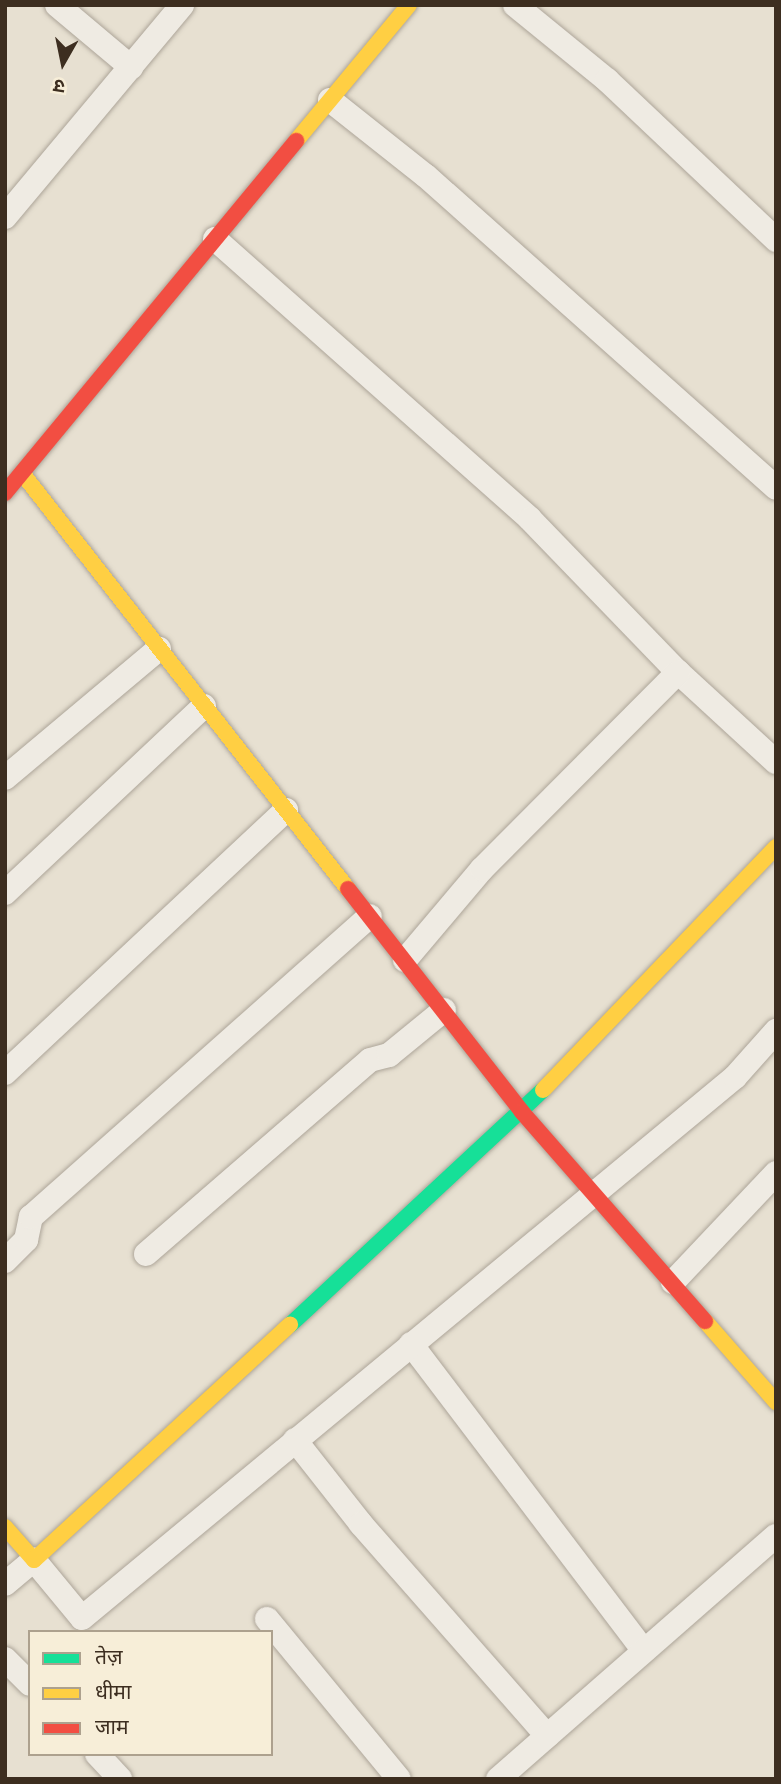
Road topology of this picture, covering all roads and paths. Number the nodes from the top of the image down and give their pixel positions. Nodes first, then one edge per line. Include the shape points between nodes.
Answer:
1 (57, 5) edge
2 (182, 5) edge
3 (409, 5) edge
4 (515, 5) edge
5 (131, 67) junction
6 (330, 100) junction
7 (5, 217) edge
8 (215, 239) junction
9 (776, 240) edge
10 (22, 473) junction
11 (776, 488) edge
12 (5, 493) edge
13 (159, 649) junction
14 (678, 673) junction
15 (204, 706) junction
16 (776, 762) edge
17 (5, 778) edge
18 (286, 810) junction
19 (776, 847) edge
20 (5, 893) edge
21 (369, 916) junction
22 (405, 960) junction
23 (444, 1010) junction
24 (776, 1031) edge
25 (5, 1073) edge
26 (522, 1112) junction
27 (776, 1173) edge
28 (594, 1191) junction
29 (146, 1254) dead end
30 (5, 1261) edge
31 (673, 1282) junction
32 (411, 1344) junction
33 (776, 1402) edge
34 (296, 1440) junction
35 (5, 1527) edge
36 (776, 1536) edge
37 (34, 1560) junction
38 (5, 1584) edge
39 (267, 1619) dead end
40 (89, 1625) edge
41 (645, 1651) junction
42 (5, 1659) edge
43 (28, 1682) edge
44 (547, 1736) junction
45 (99, 1756) edge
46 (120, 1779) edge
47 (399, 1779) edge
48 (498, 1779) edge

1 - 5 street
2 - 5 street
3 - 6 street
4 - 9 street via 607,80
5 - 7 street
6 - 8 street
6 - 11 street via 426,176
8 - 10 street
8 - 14 street via 530,519
10 - 12 street
10 - 13 street
13 - 15 street
13 - 17 street
14 - 16 street
14 - 22 street via 482,869
15 - 18 street
15 - 20 street
18 - 21 street
18 - 25 street
19 - 26 street
21 - 22 street
21 - 30 street via 31,1217 26,1240
22 - 23 street
23 - 26 street
23 - 29 street via 389,1055 370,1060
24 - 28 street via 735,1077
26 - 28 street
26 - 37 street
27 - 31 street
28 - 31 street
28 - 32 street
31 - 33 street
32 - 34 street
32 - 41 street
34 - 40 street
34 - 44 street via 361,1524
35 - 37 street
36 - 41 street
37 - 38 street
37 - 40 street
39 - 47 street
41 - 44 street
42 - 43 street
44 - 48 street
45 - 46 street

